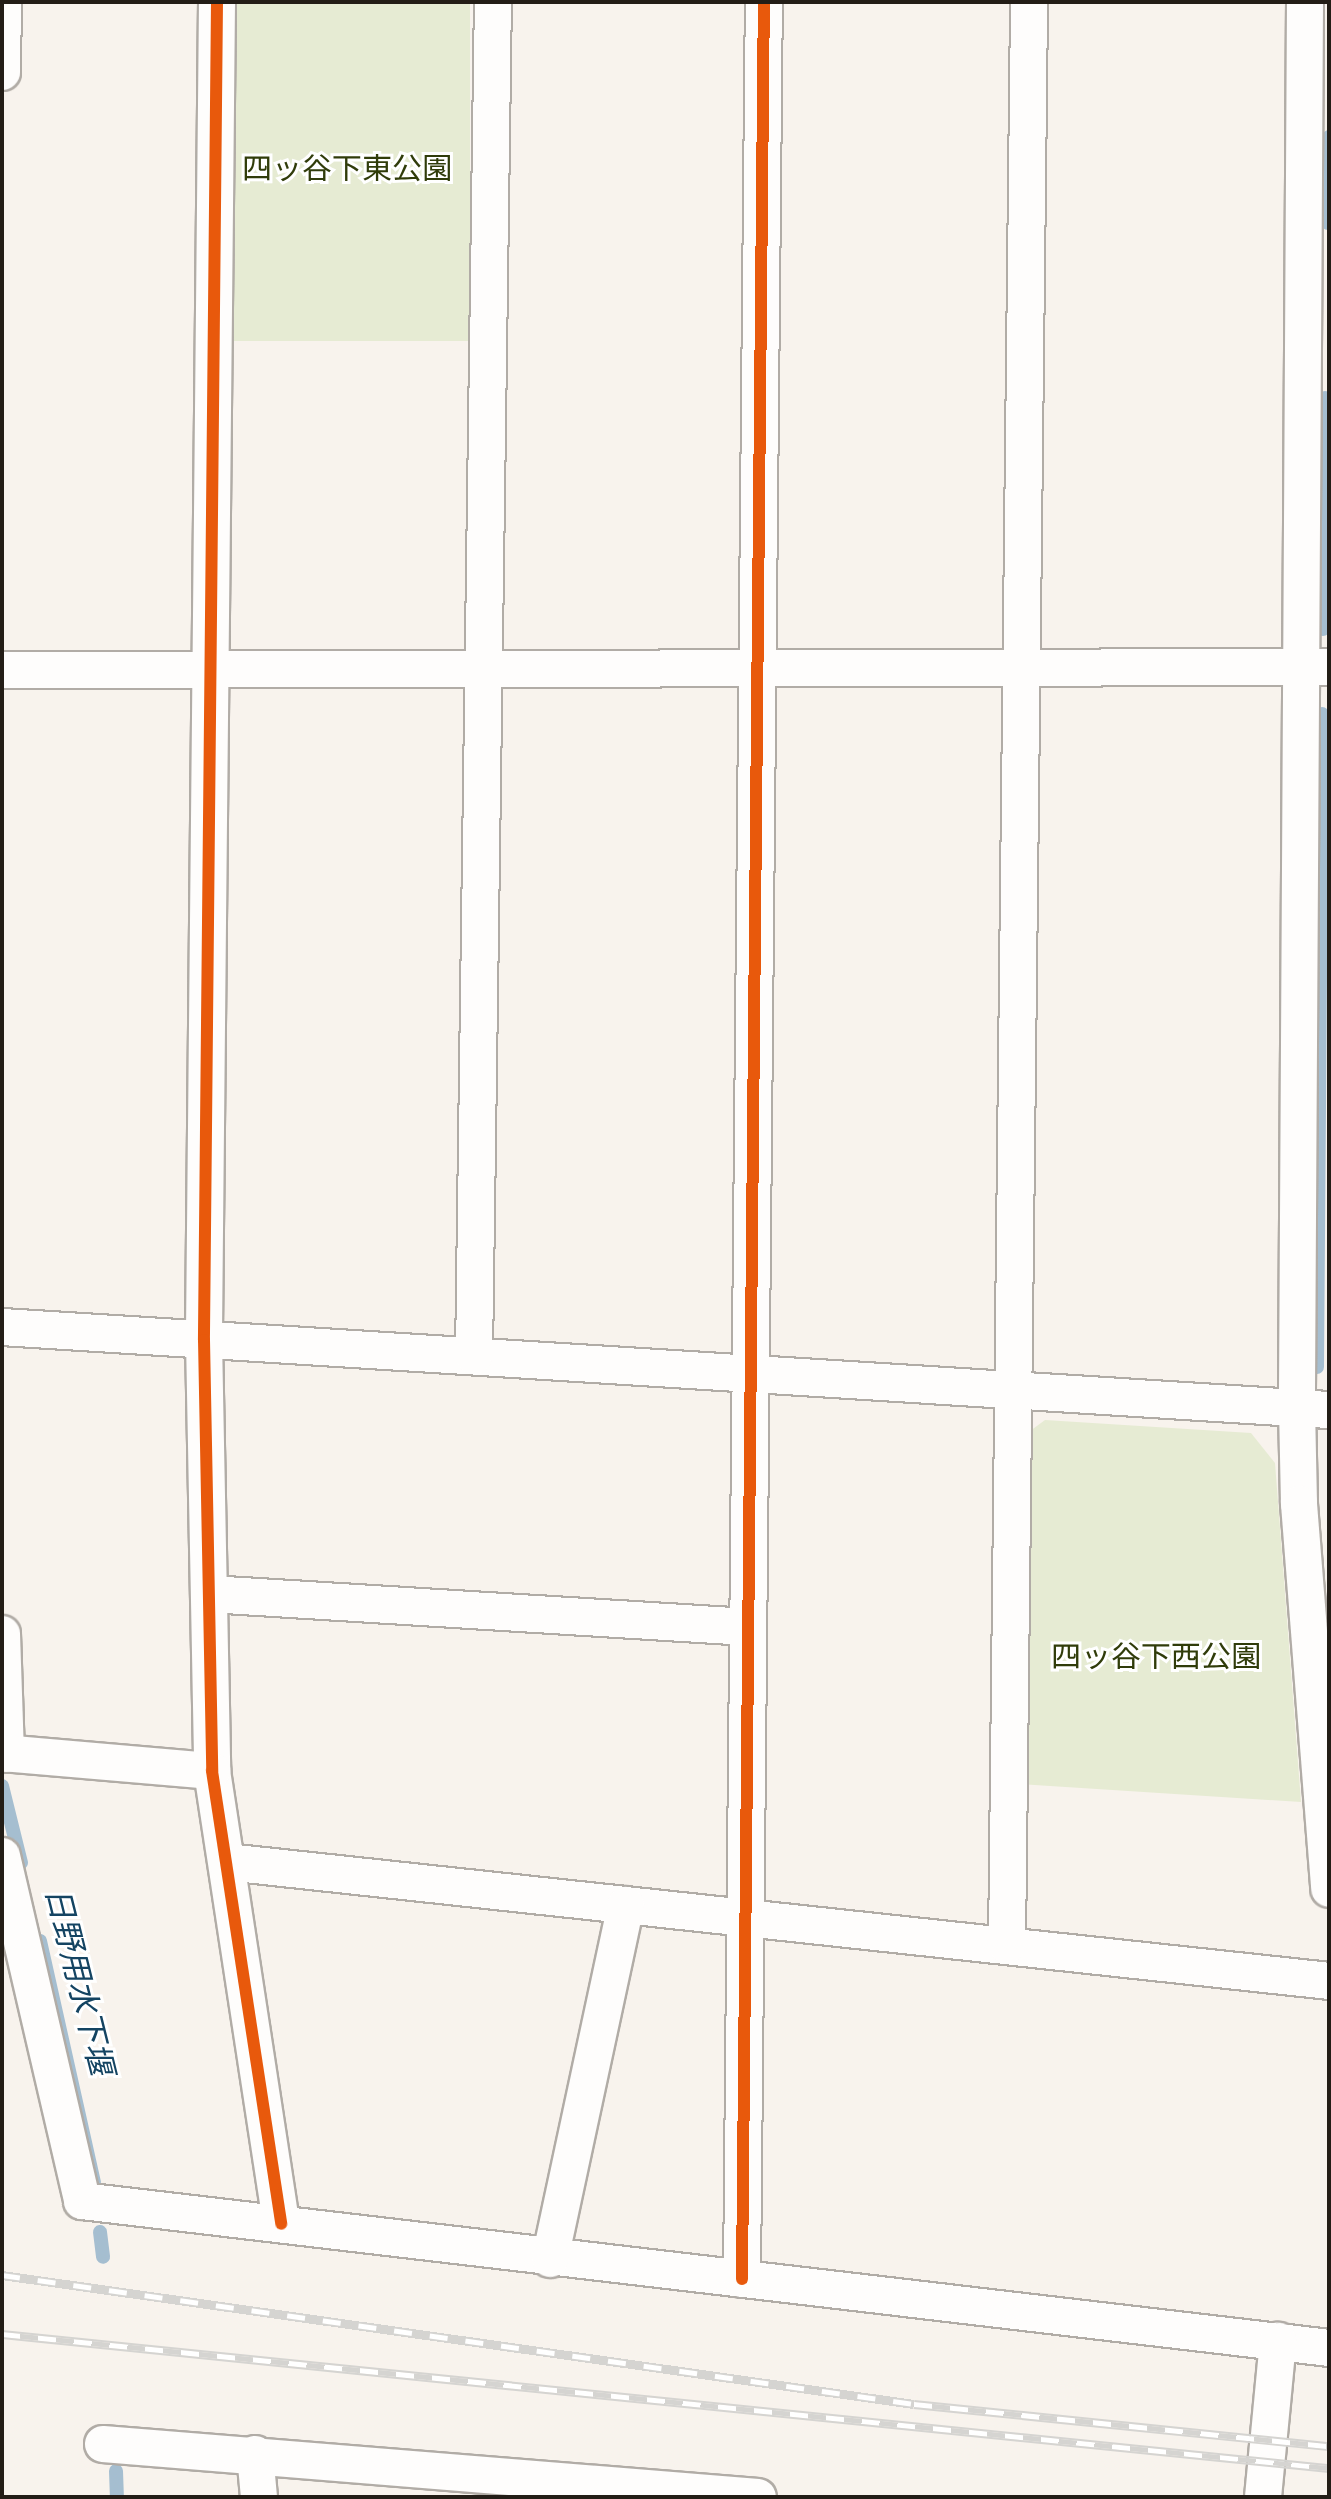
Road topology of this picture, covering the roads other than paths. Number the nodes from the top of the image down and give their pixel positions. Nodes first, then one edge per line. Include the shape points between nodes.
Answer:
1 (3, 2) edge
2 (217, 2) edge
3 (493, 2) edge
4 (764, 2) edge
5 (1029, 2) edge
6 (1305, 2) edge
7 (2, 72) edge
8 (1315, 369) edge
9 (1021, 667) junction
10 (1314, 667) edge
11 (759, 668) junction
12 (211, 669) junction
13 (484, 669) junction
14 (2, 670) edge
15 (2, 1327) edge
16 (204, 1340) junction
17 (474, 1356) junction
18 (752, 1374) junction
19 (1013, 1391) junction
20 (1313, 1409) edge
21 (209, 1594) junction
22 (748, 1627) junction
23 (2, 1634) edge
24 (4, 1753) edge
25 (212, 1771) junction
26 (2, 1856) edge
27 (227, 1862) junction
28 (1329, 1889) edge
29 (626, 1905) junction
30 (747, 1918) junction
31 (1007, 1945) junction
32 (1329, 1981) edge
33 (281, 2224) junction
34 (550, 2259) junction
35 (742, 2279) junction
36 (1278, 2341) junction
37 (1329, 2348) edge
38 (103, 2444) dead end
39 (255, 2454) junction
40 (259, 2497) edge
41 (758, 2497) edge
42 (1263, 2497) edge

1 - 7 street
2 - 12 street
3 - 13 street
4 - 11 street
5 - 9 street
6 - 8 street
8 - 10 street
9 - 10 street
9 - 11 street
9 - 19 street
10 - 20 street via 1303,971
11 - 13 street
11 - 18 street
12 - 13 street
12 - 14 street
12 - 16 street
13 - 17 street
15 - 16 street
16 - 17 street
16 - 21 street
17 - 18 street
18 - 19 street
18 - 22 street
19 - 20 street
19 - 31 street
20 - 28 street via 1299,1504
21 - 22 street
21 - 25 street
22 - 30 street
23 - 24 street
24 - 25 street
25 - 27 street
26 - 33 street via 82,2201
27 - 29 street
27 - 33 street
29 - 30 street
29 - 34 street
30 - 31 street
30 - 35 street
31 - 32 street
33 - 34 street
34 - 35 street
35 - 36 street
36 - 37 street
36 - 42 street
38 - 39 street
39 - 40 street
39 - 41 street

